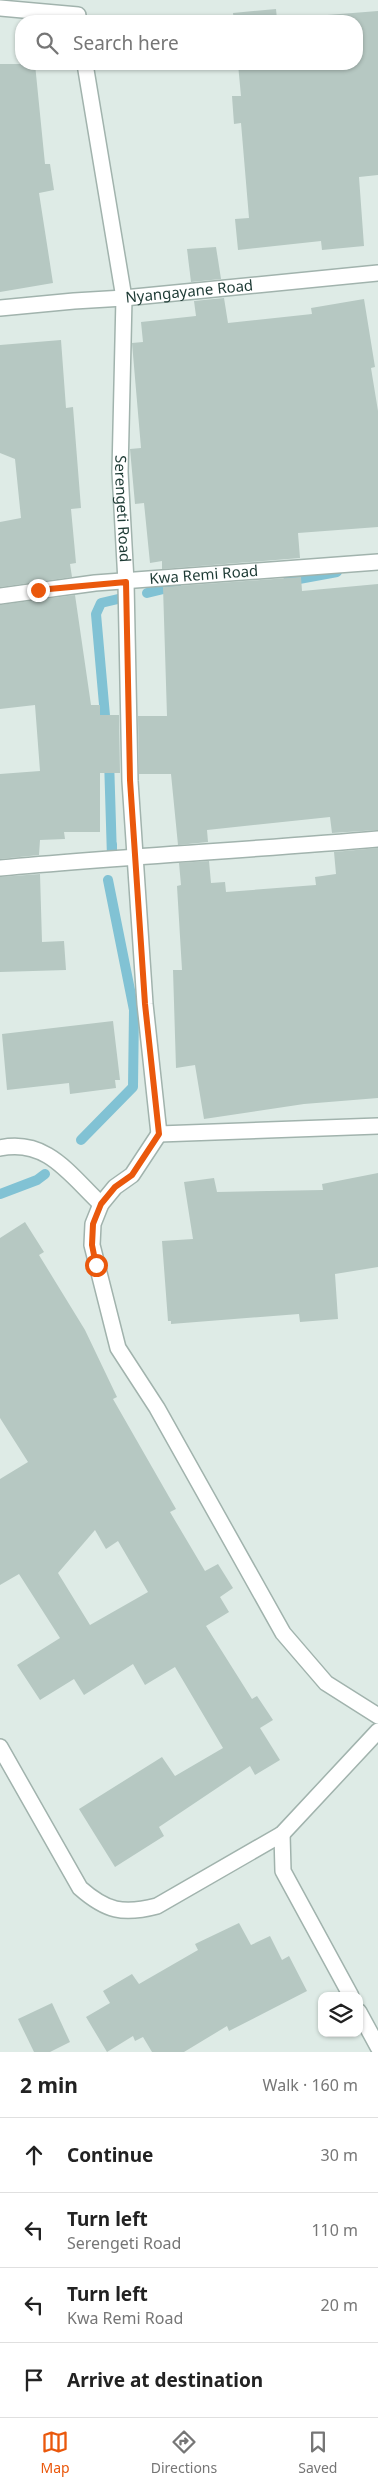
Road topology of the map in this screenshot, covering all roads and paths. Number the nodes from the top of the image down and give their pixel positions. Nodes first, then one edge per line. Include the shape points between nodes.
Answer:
1 (0, 8) edge
2 (78, 12) edge
3 (86, 70) edge
4 (378, 273) edge
5 (124, 298) junction
6 (0, 308) edge
7 (378, 562) edge
8 (126, 582) junction
9 (0, 596) edge
10 (378, 839) edge
11 (135, 858) junction
12 (0, 868) edge
13 (378, 1126) edge
14 (159, 1134) junction
15 (0, 1148) edge
16 (101, 1204) junction
17 (378, 1716) edge
18 (378, 1731) edge
19 (0, 1747) edge
20 (282, 1834) junction
21 (349, 1992) edge
22 (363, 2019) edge
23 (378, 2047) edge

1 - 2 street
3 - 5 street, Serengeti Road
4 - 5 street, Nyangayane Road
5 - 6 street, Nyangayane Road
5 - 8 street, Serengeti Road via 120,472
7 - 8 street, Kwa Remi Road
8 - 9 street, Kwa Remi Road
8 - 11 street, Serengeti Road
10 - 11 street
11 - 12 street via 112,857
11 - 14 street, Serengeti Road via 145,1004
13 - 14 street
14 - 16 street via 132,1175 115,1187
15 - 16 street via 27,1146 41,1150
16 - 17 street via 93,1224 92,1245 118,1348 157,1408 284,1633 326,1683
18 - 20 street
19 - 20 street via 80,1888 96,1902 115,1910 136,1912 156,1906
20 - 21 street via 283,1871
22 - 23 street

